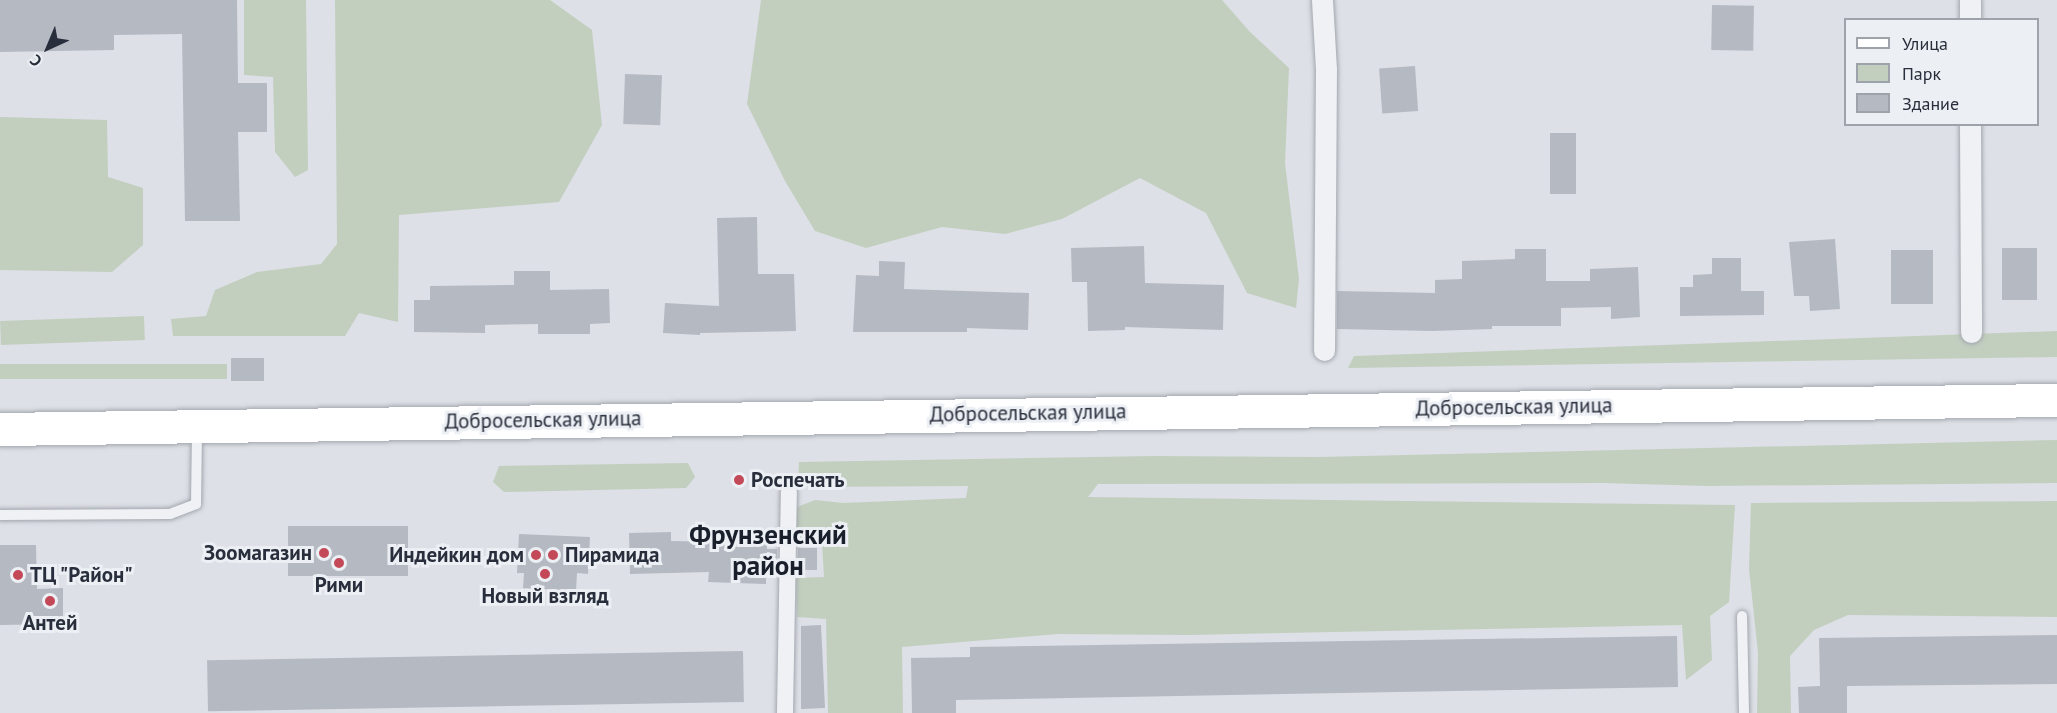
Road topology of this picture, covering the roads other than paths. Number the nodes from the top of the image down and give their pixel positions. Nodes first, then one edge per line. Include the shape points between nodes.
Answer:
1 (1322, 0) edge
2 (1970, 0) edge
3 (1970, 18) edge
4 (1970, 126) edge
5 (1971, 332) dead end
6 (1324, 350) dead end
7 (2057, 400) edge
8 (197, 427) junction
9 (0, 429) edge
10 (789, 492) dead end
11 (0, 514) edge
12 (1742, 616) dead end
13 (785, 713) edge
14 (1744, 713) edge

1 - 6 street via 1326,69
2 - 3 street
4 - 5 street
7 - 8 main road, Добросельская улица
8 - 9 main road, Добросельская улица
8 - 11 lane via 196,504 170,514
10 - 13 street
12 - 14 lane

